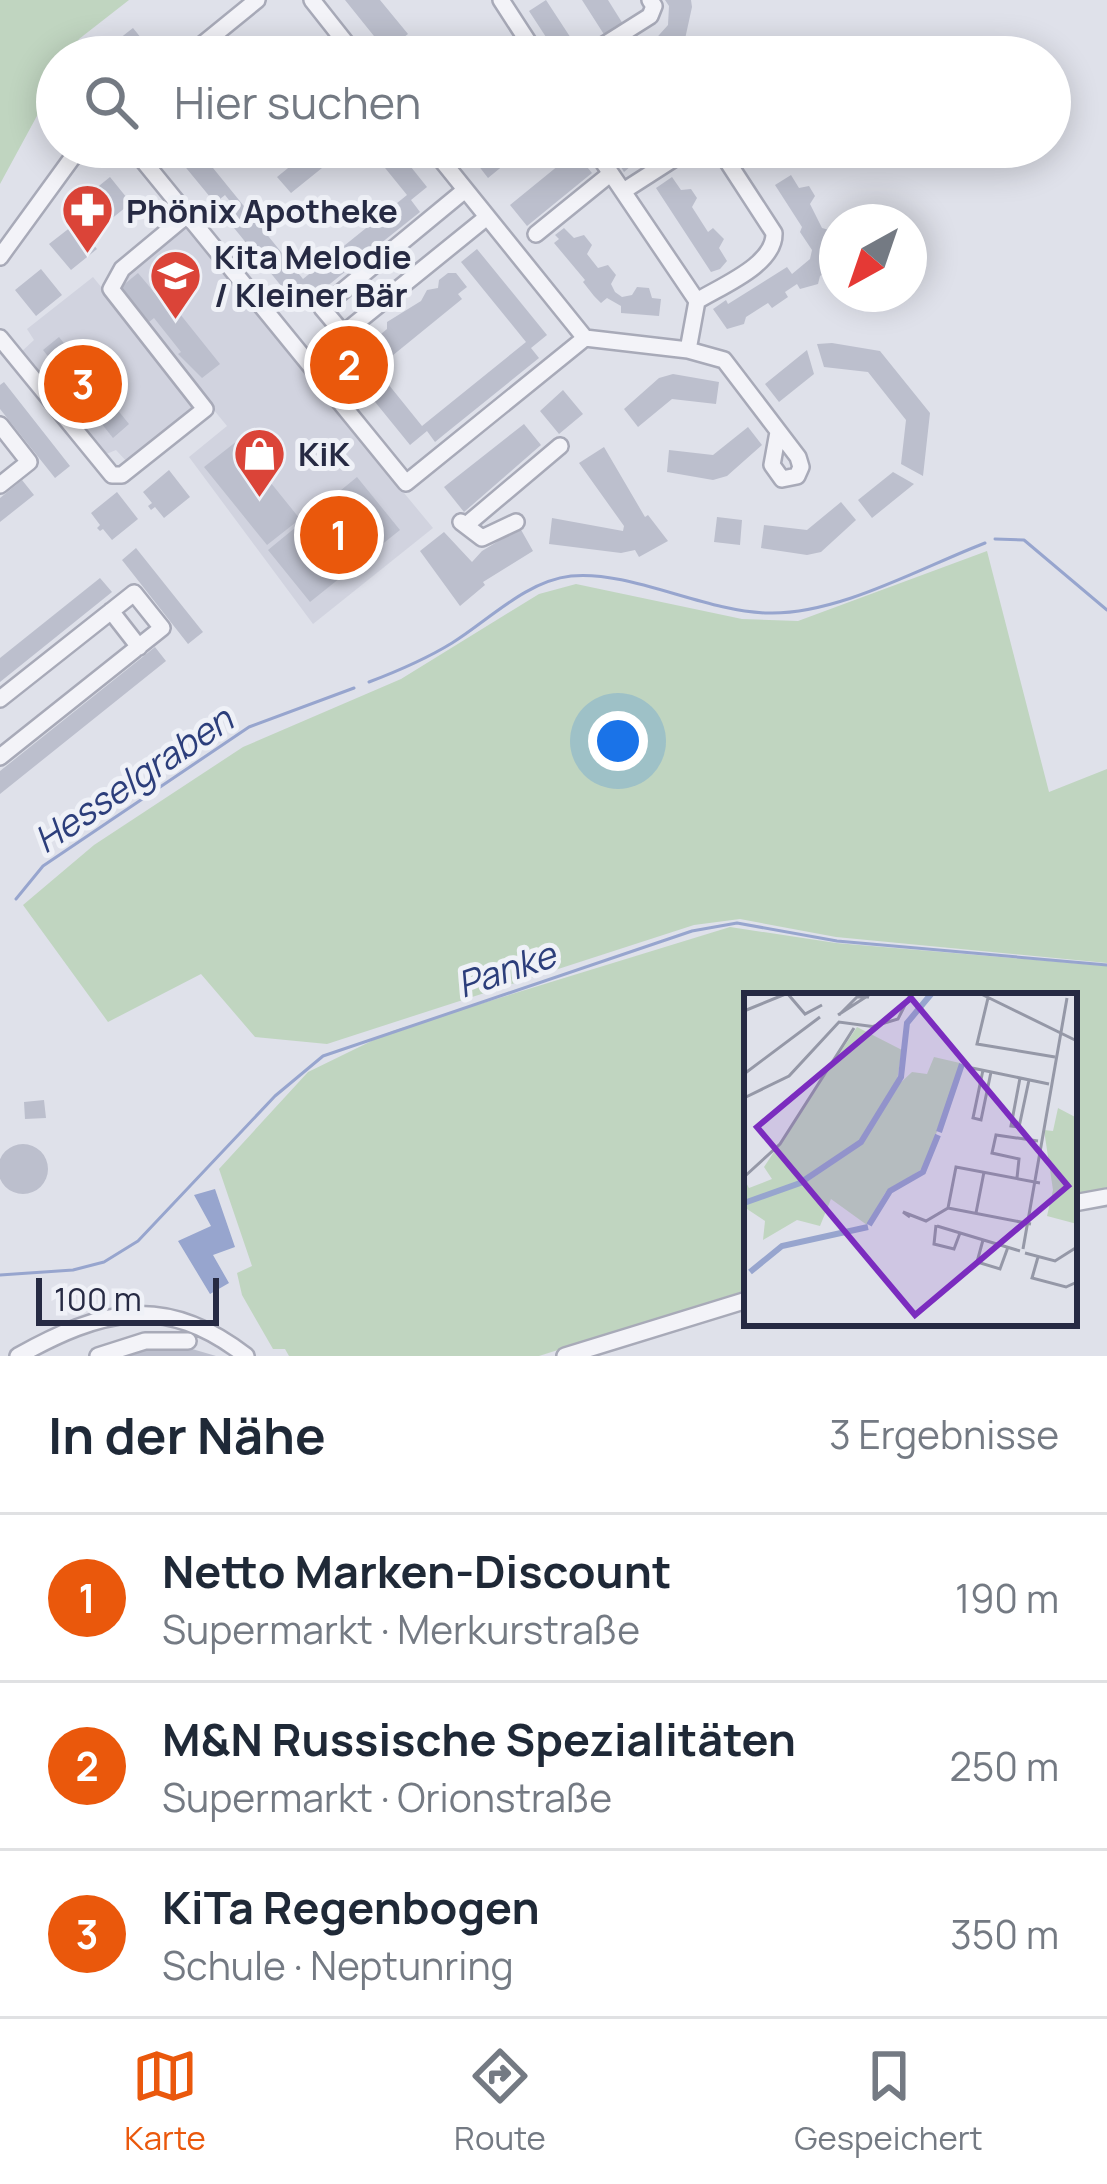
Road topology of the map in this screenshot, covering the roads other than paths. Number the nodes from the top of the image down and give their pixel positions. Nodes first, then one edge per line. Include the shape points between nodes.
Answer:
1 (257, 0) edge
2 (501, 0) edge
3 (650, 0) edge
4 (315, 4) edge
5 (213, 36) edge
6 (340, 36) edge
7 (524, 36) edge
8 (618, 36) edge
9 (65, 168) edge
10 (149, 168) edge
11 (449, 168) edge
12 (606, 168) edge
13 (659, 168) edge
14 (732, 168) edge
15 (610, 174) junction
16 (465, 190) junction
17 (625, 190) junction
18 (187, 215) junction
19 (487, 217) junction
20 (536, 234) dead end
21 (0, 256) edge
22 (697, 302) junction
23 (343, 333) junction
24 (0, 338) edge
25 (585, 338) junction
26 (688, 350) junction
27 (308, 362) junction
28 (0, 425) edge
29 (778, 432) dead end
30 (560, 446) dead end
31 (1, 481) edge
32 (516, 522) dead end
33 (111, 611) junction
34 (139, 647) junction
35 (0, 699) edge
36 (0, 757) edge
37 (1107, 1197) edge
38 (1077, 1203) edge
39 (744, 1301) edge
40 (146, 1314) junction
41 (145, 1341) junction
42 (188, 1341) dead end
43 (18, 1356) edge
44 (98, 1356) edge
45 (246, 1356) edge
46 (566, 1356) edge

1 - 5 street
2 - 7 street
3 - 8 street via 650,16
4 - 6 street
9 - 21 street
10 - 18 street
11 - 16 street
12 - 15 street
13 - 17 street
14 - 22 street via 774,242 768,255
15 - 17 street
15 - 20 street
16 - 19 street
16 - 23 street via 322,308
17 - 22 street
18 - 24 street via 122,269 111,289 205,409 122,475 112,475
18 - 27 street
19 - 23 street
19 - 25 street
22 - 26 street
23 - 27 street
25 - 26 street
25 - 27 street via 406,483
26 - 29 street via 724,360
28 - 31 street via 29,462
30 - 32 street via 466,522 482,538
33 - 34 street
33 - 34 street via 134,593 162,628
33 - 35 street
34 - 36 street
37 - 38 street
39 - 46 street
40 - 41 street
40 - 43 street via 71,1327
40 - 45 street via 205,1329
41 - 42 street
41 - 44 street

